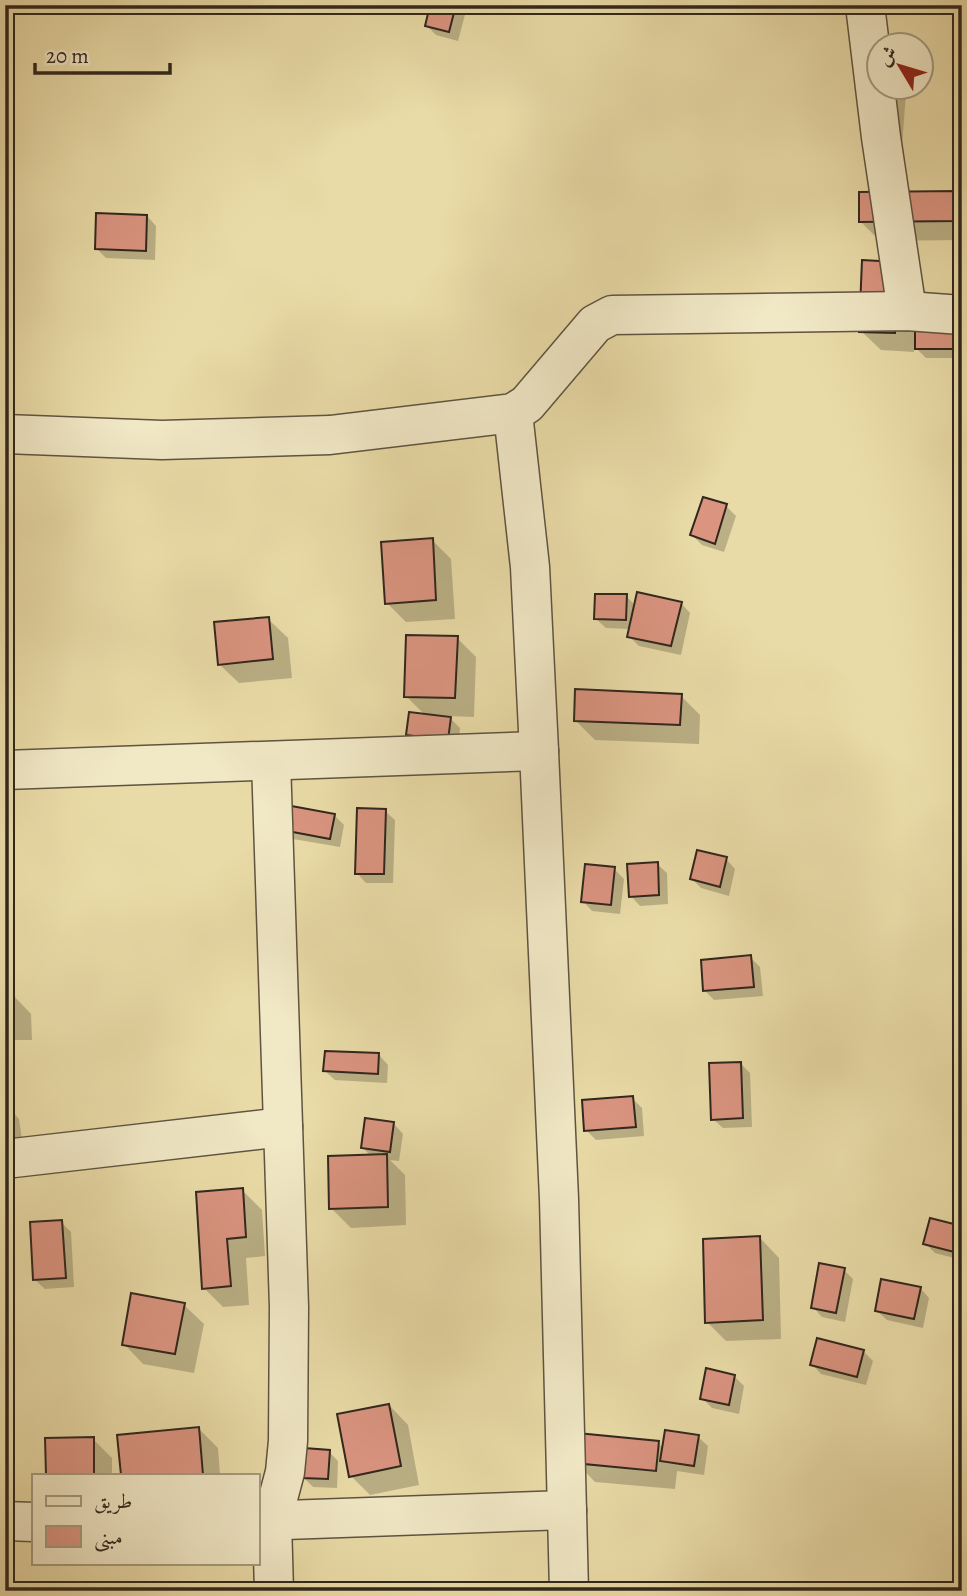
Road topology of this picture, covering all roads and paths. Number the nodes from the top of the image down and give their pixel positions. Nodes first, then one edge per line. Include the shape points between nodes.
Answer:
1 (865, 5) edge
2 (907, 311) junction
3 (962, 315) edge
4 (513, 413) junction
5 (5, 434) edge
6 (539, 751) junction
7 (271, 761) junction
8 (5, 770) edge
9 (283, 1128) junction
10 (5, 1159) edge
11 (567, 1510) junction
12 (5, 1521) edge
13 (265, 1521) edge
14 (32, 1522) edge
15 (274, 1591) edge
16 (569, 1591) edge

1 - 2 street
2 - 3 street
2 - 4 street via 612,315 595,324 527,404
4 - 5 street via 330,435 162,440
4 - 6 street via 530,567
6 - 7 street
6 - 11 street
7 - 8 street
7 - 9 street
9 - 10 street
9 - 13 street via 288,1441 285,1472
11 - 13 street
11 - 16 street
12 - 14 street
13 - 15 street

